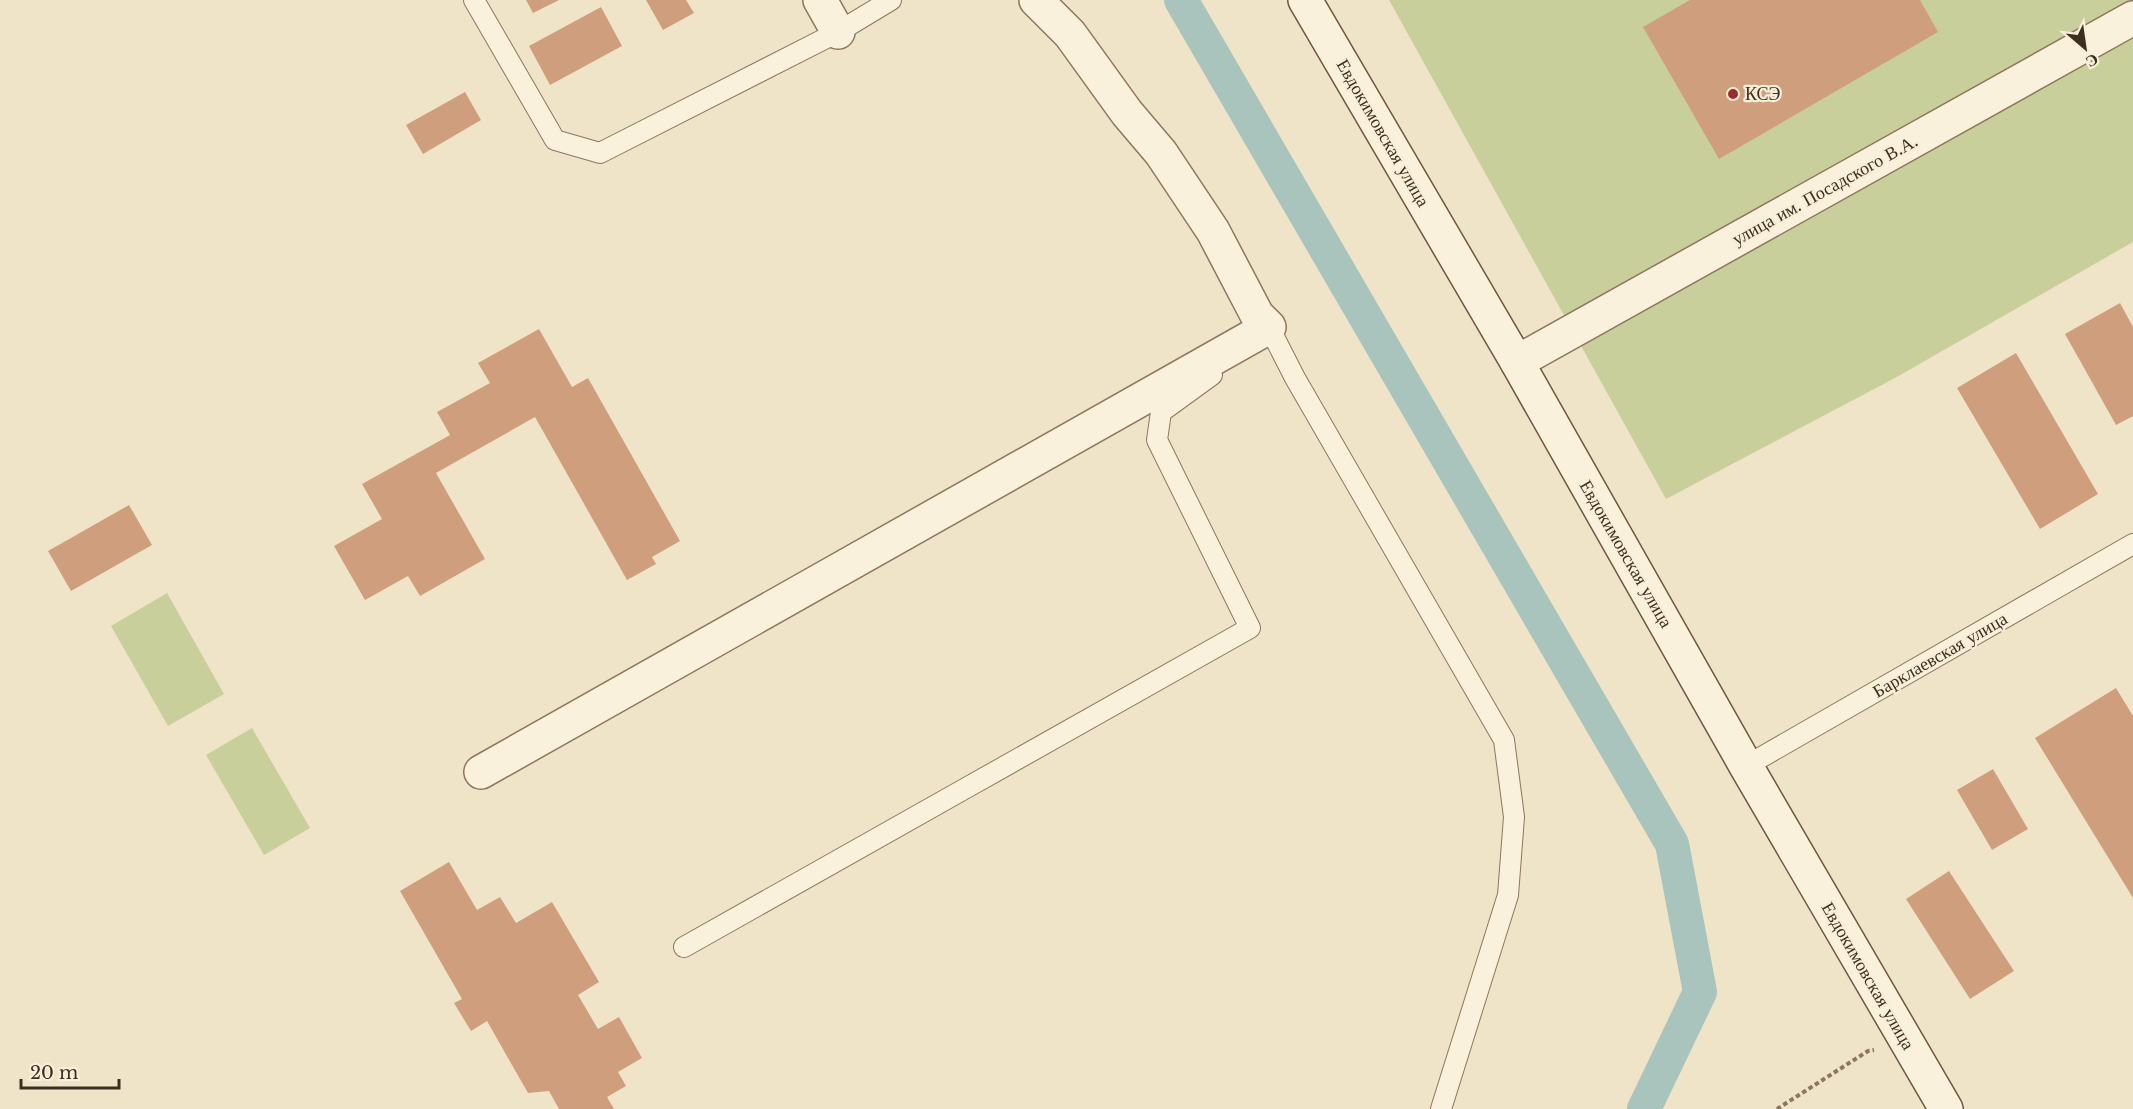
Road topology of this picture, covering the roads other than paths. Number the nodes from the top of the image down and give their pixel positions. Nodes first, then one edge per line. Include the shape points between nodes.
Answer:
1 (474, 0) edge
2 (820, 0) edge
3 (891, 0) edge
4 (1036, 0) edge
5 (1305, 0) edge
6 (2133, 18) edge
7 (838, 32) junction
8 (1269, 327) junction
9 (1517, 362) junction
10 (2133, 544) edge
11 (1746, 766) junction
12 (481, 772) dead end
13 (684, 946) dead end
14 (1441, 1109) edge
15 (1946, 1109) edge

1 - 7 lane via 555,140 600,153
2 - 7 street
3 - 7 lane
4 - 8 street via 1070,34 1126,113 1161,153 1213,231 1257,315
5 - 9 street, Евдокимовская улица
6 - 9 street, улица им. Посадского В.А.
8 - 12 street
8 - 13 lane via 1241,354 1161,412 1157,440 1250,628
8 - 14 lane via 1504,740 1514,817 1508,895
9 - 11 street, Евдокимовская улица
10 - 11 lane, Барклаевская улица
11 - 15 street, Евдокимовская улица

